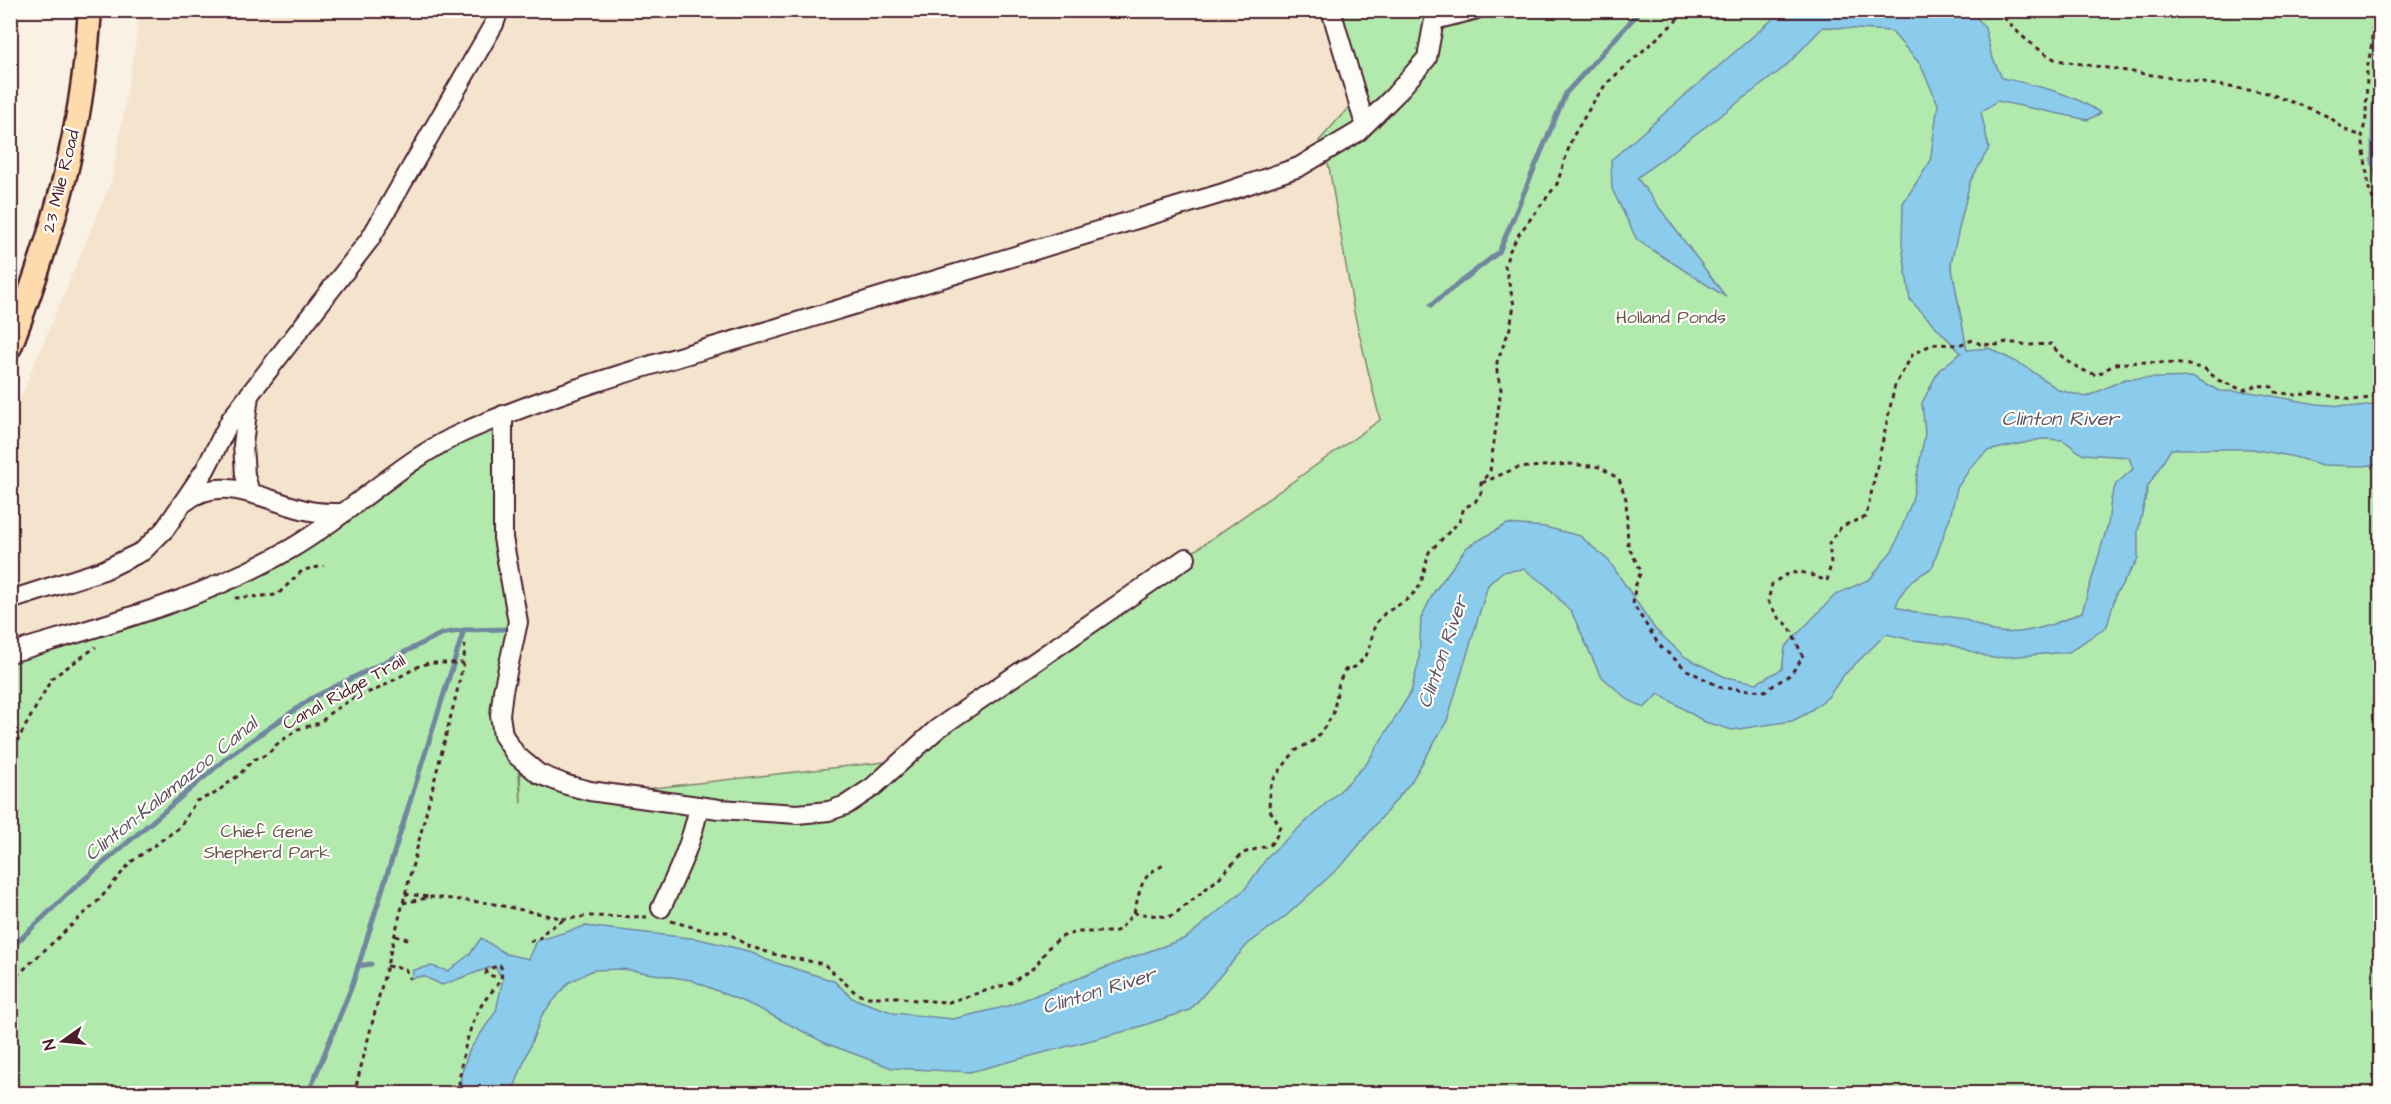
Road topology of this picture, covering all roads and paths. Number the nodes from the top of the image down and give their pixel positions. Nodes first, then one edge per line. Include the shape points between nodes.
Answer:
1 (90, 10) edge
2 (499, 10) edge
3 (1331, 10) edge
4 (1474, 10) edge
5 (1681, 10) edge
6 (1998, 10) edge
7 (2379, 10) edge
8 (1432, 14) edge
9 (1365, 125) junction
10 (2362, 136) junction
11 (2380, 216) edge
12 (10, 346) edge
13 (249, 395) junction
14 (2380, 397) edge
15 (503, 416) junction
16 (1481, 483) junction
17 (249, 493) junction
18 (181, 505) junction
19 (343, 513) junction
20 (1186, 558) dead end
21 (324, 566) dead end
22 (10, 600) edge
23 (227, 600) dead end
24 (101, 642) dead end
25 (465, 643) dead end
26 (10, 653) edge
27 (464, 663) junction
28 (10, 759) edge
29 (699, 806) junction
30 (1167, 864) dead end
31 (405, 894) junction
32 (432, 897) junction
33 (403, 903) junction
34 (1134, 913) junction
35 (661, 915) junction
36 (565, 919) junction
37 (395, 936) junction
38 (412, 940) dead end
39 (530, 942) dead end
40 (387, 966) junction
41 (410, 978) dead end
42 (499, 978) junction
43 (10, 982) edge
44 (354, 1094) edge
45 (459, 1094) edge

1 - 12 main road, 23 Mile Road via 82,88 64,180 36,279
2 - 13 lane via 370,239
3 - 9 lane
4 - 8 lane
5 - 16 path via 1676,21 1606,84 1572,138 1557,184 1509,252 1505,266 1514,306 1497,362 1501,389 1490,471
6 - 10 path via 2017,33 2056,60 2268,93 2316,111
7 - 10 path via 2373,22
8 - 9 lane via 1427,57
9 - 15 lane via 1299,167 1222,194 672,359
10 - 11 path via 2369,189
13 - 17 lane via 243,446
13 - 18 lane
14 - 16 path via 2353,400 2314,393 2286,395 2274,393 2264,385 2243,390 2218,380 2205,369 2184,364 2115,364 2097,375 2064,360 2052,344 1997,345 1973,340 1958,345 1933,344 1913,354 1895,386 1866,517 1842,526 1829,543 1832,563 1827,581 1807,573 1788,572 1772,584 1768,601 1789,626 1803,657 1791,674 1765,691 1722,688 1687,670 1659,645 1633,604 1641,571 1628,546 1626,499 1619,479 1600,467 1570,464 1516,468
15 - 19 lane via 462,432 422,456
15 - 29 lane via 503,538 518,622 503,691 503,735 516,755 539,774 567,785
16 - 34 path via 1475,502 1464,508 1459,522 1429,552 1417,590 1375,624 1366,656 1355,667 1345,670 1333,715 1316,739 1295,751 1275,777 1268,802 1280,826 1270,846 1243,853 1218,879 1169,917
17 - 18 lane via 236,488 197,492
17 - 19 lane via 311,512
18 - 22 lane via 143,552 104,570
19 - 26 lane via 249,572 179,602
20 - 29 lane via 937,729 873,787 846,805 797,814
21 - 23 path via 303,570 277,595
24 - 28 path via 52,678
25 - 27 path
27 - 31 path
27 - 43 path, Canal Ridge Trail via 419,666 350,700 320,723 298,729 268,754 253,760 214,794 196,801 180,827 131,862 99,900
29 - 35 lane via 694,833
30 - 34 path via 1144,879
31 - 32 path
31 - 33 path
32 - 33 path
32 - 36 path via 489,903
33 - 37 path
34 - 35 path via 1113,932 1077,932 1061,937 1036,966 1011,982 949,1002 866,997 857,994 824,964 777,955 748,946 727,932 703,930
35 - 36 path
36 - 39 path
37 - 38 path
37 - 40 path
40 - 41 path via 405,969
40 - 44 path
42 - 42 path via 486,974 487,970 500,965 503,970
42 - 45 path via 497,988 478,1011 458,1077

